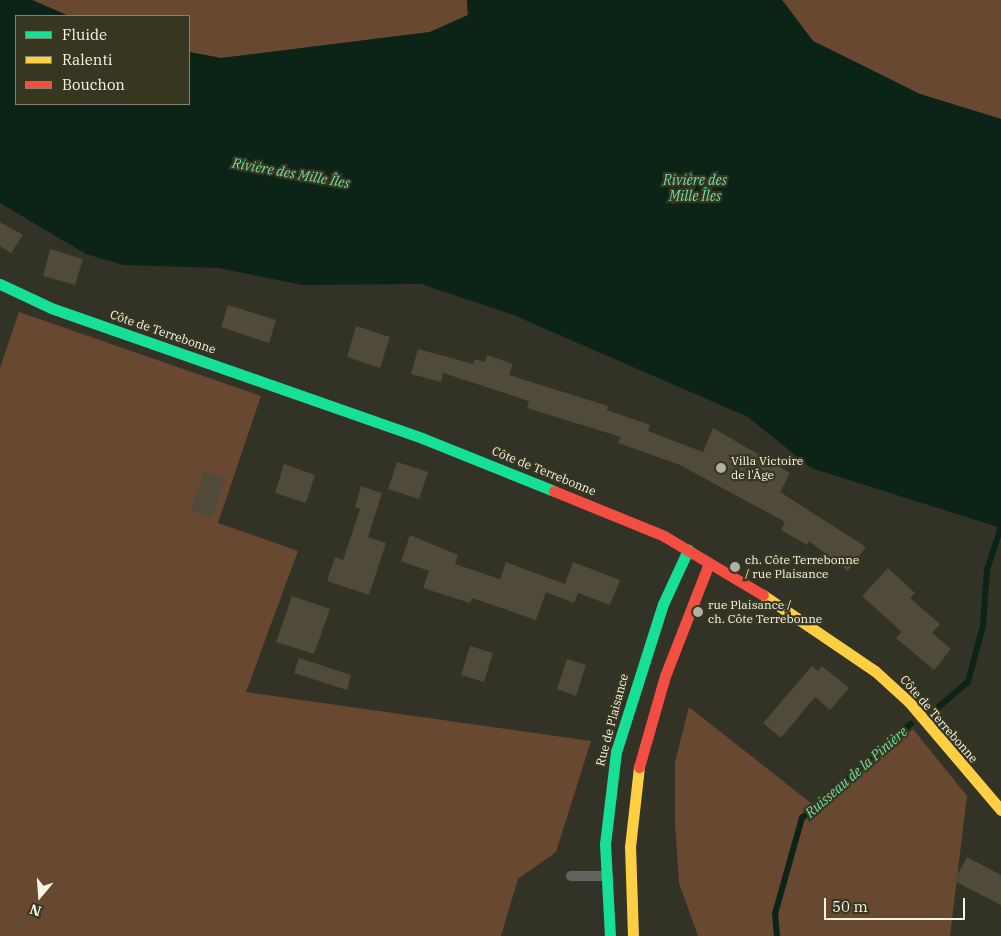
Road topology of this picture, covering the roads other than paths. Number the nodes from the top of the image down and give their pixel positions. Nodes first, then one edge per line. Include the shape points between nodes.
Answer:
1 (0, 284) edge
2 (688, 550) junction
3 (709, 563) junction
4 (1001, 810) edge
5 (571, 876) dead end
6 (604, 876) junction
7 (610, 936) edge
8 (633, 936) edge

1 - 2 main road, Côte de Terrebonne via 51,308 284,388 511,472 631,520
2 - 3 main road, Côte de Terrebonne
2 - 6 main road, Rue de Plaisance via 666,597 619,738 607,810
3 - 4 main road, Côte de Terrebonne via 799,616 875,670 909,702
3 - 8 main road via 665,676 639,765 630,847
5 - 6 lane
6 - 7 main road, Rue de Plaisance

